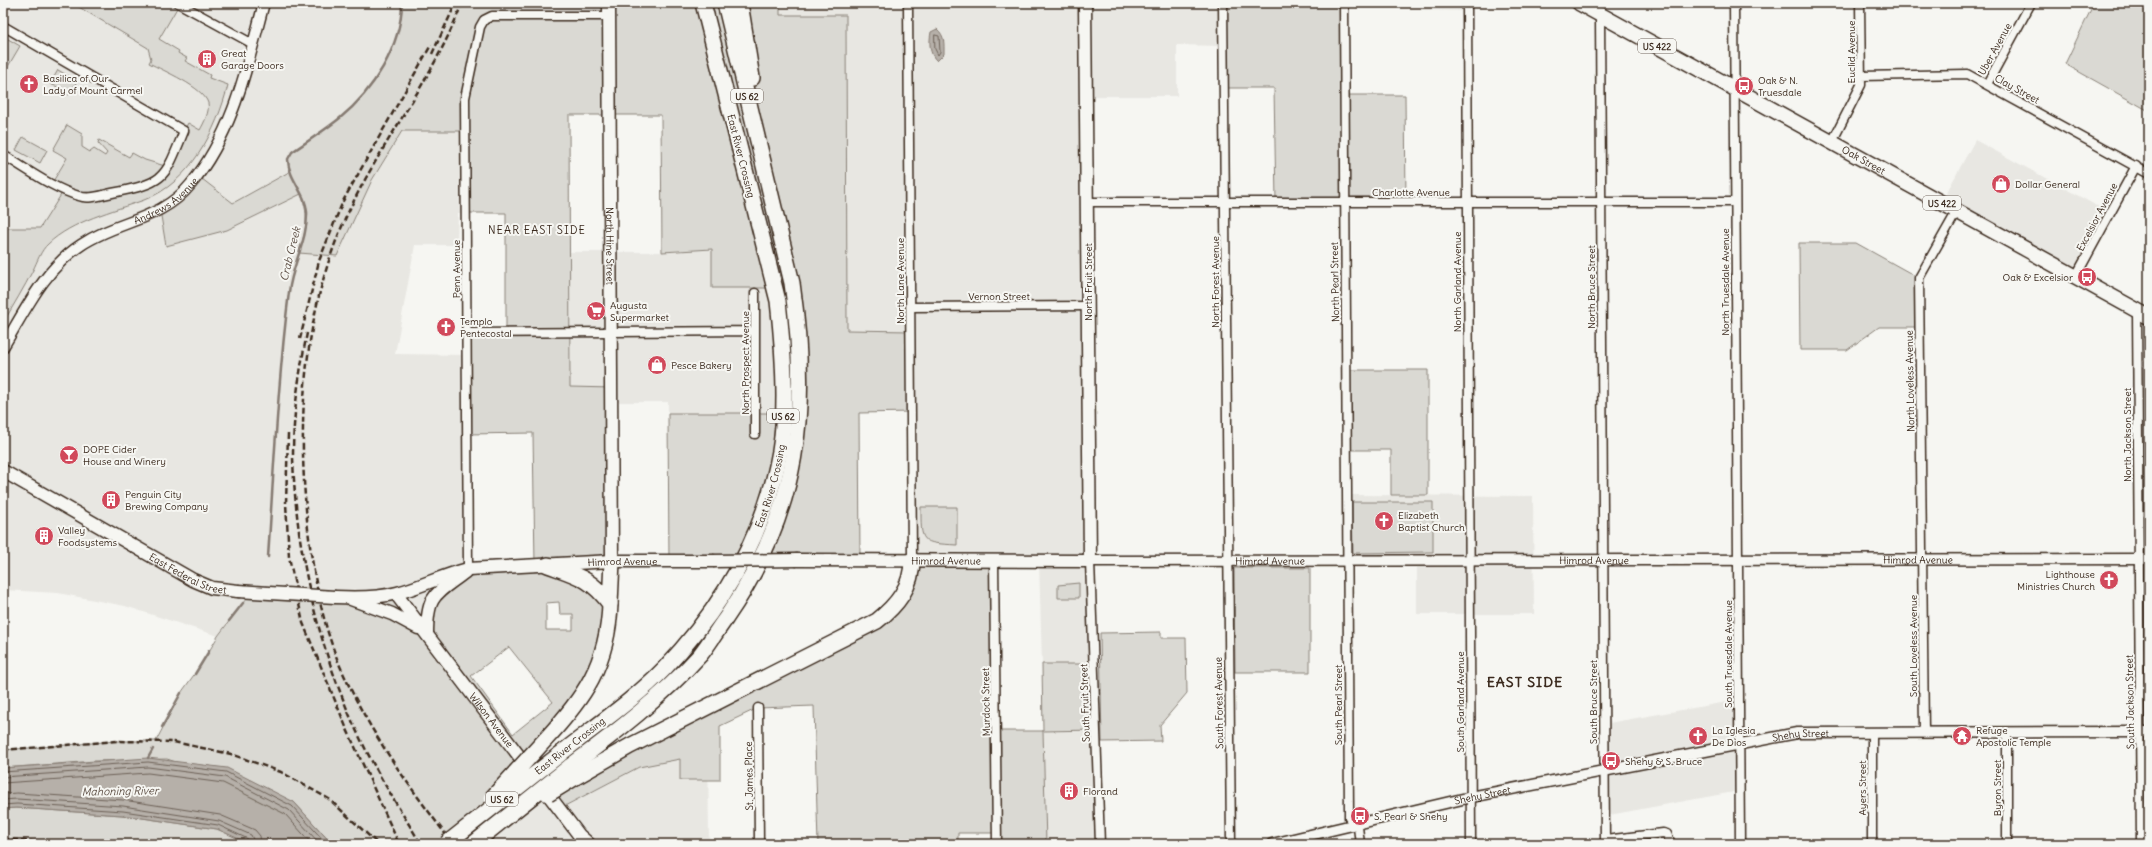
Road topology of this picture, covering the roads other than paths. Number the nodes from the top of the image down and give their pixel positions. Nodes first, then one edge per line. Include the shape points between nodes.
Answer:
1 (178, 3) edge
2 (264, 3) edge
3 (609, 3) edge
4 (703, 3) edge
5 (725, 3) edge
6 (740, 3) edge
7 (908, 3) edge
8 (1085, 3) edge
9 (1223, 3) edge
10 (1344, 3) edge
11 (1467, 3) edge
12 (1579, 3) edge
13 (1734, 3) edge
14 (1860, 3) edge
15 (2031, 3) edge
16 (1600, 14) junction
17 (609, 16) junction
18 (3, 26) edge
19 (253, 44) junction
20 (1861, 76) junction
21 (1987, 84) junction
22 (1734, 89) junction
23 (1832, 142) junction
24 (3, 155) edge
25 (2136, 166) junction
26 (2149, 174) edge
27 (770, 190) junction
28 (1087, 202) junction
29 (1225, 202) junction
30 (1344, 202) junction
31 (1466, 202) junction
32 (1601, 202) junction
33 (1735, 202) junction
34 (1957, 211) junction
35 (2076, 276) junction
36 (755, 293) dead end
37 (1088, 306) junction
38 (911, 307) junction
39 (2136, 310) junction
40 (2149, 317) edge
41 (755, 331) junction
42 (466, 332) junction
43 (611, 332) junction
44 (3, 347) edge
45 (756, 434) dead end
46 (3, 471) edge
47 (912, 560) junction
48 (994, 560) junction
49 (1603, 560) junction
50 (1737, 560) junction
51 (1922, 560) junction
52 (2138, 560) junction
53 (2149, 560) edge
54 (612, 561) junction
55 (1090, 561) junction
56 (1228, 561) junction
57 (1347, 561) junction
58 (1469, 561) junction
59 (548, 565) junction
60 (468, 569) junction
61 (396, 594) junction
62 (341, 597) junction
63 (610, 604) junction
64 (427, 634) junction
65 (758, 708) dead end
66 (1924, 732) junction
67 (2007, 732) junction
68 (2145, 732) edge
69 (1872, 733) junction
70 (1738, 745) junction
71 (1604, 771) junction
72 (572, 772) junction
73 (1471, 797) junction
74 (1355, 824) junction
75 (460, 833) junction
76 (1605, 842) edge
77 (446, 844) edge
78 (472, 844) edge
79 (589, 844) edge
80 (759, 844) edge
81 (997, 844) edge
82 (1100, 844) edge
83 (1231, 844) edge
84 (1272, 844) edge
85 (1360, 844) edge
86 (1471, 844) edge
87 (1671, 844) edge
88 (1740, 844) edge
89 (1872, 844) edge
90 (2007, 844) edge
91 (2141, 844) edge

1 - 19 street
2 - 19 street, Andrews Avenue
3 - 17 main road, North Hine Street
4 - 75 highway, East River Crossing / US 62, bridge via 778,301 783,349 783,413 780,452 768,499 749,550 721,599 663,670
5 - 27 highway, East River Crossing / US 62
6 - 27 highway
7 - 38 street, North Lane Avenue
8 - 28 main road, North Fruit Street
9 - 29 street, North Forest Avenue
10 - 30 street, North Pearl Street
11 - 31 street, North Garland Avenue
12 - 16 highway, Oak Street / US 422
13 - 22 street, North Truesdale Avenue
14 - 20 street, Euclid Avenue
15 - 21 street, Uber Avenue
16 - 22 highway, Oak Street / US 422
16 - 32 street, North Bruce Street
17 - 42 street, Penn Avenue via 492,16 484,20 480,27 465,98
17 - 43 main road, North Hine Street
18 - 24 street via 184,131 162,177 138,188 93,197 78,196 64,190
19 - 44 street, Andrews Avenue via 232,117 191,184 160,210 94,237 68,254 45,278
20 - 21 street, Clay Street via 1967,74
20 - 23 street, Euclid Avenue via 1860,90
21 - 25 street, Clay Street
22 - 23 highway, Oak Street / US 422
22 - 33 street, North Truesdale Avenue
23 - 34 highway, Oak Street / US 422
25 - 26 street, Clay Street
25 - 35 street, Excelsior Avenue
27 - 72 highway, East River Crossing / US 62 via 792,283 801,374 796,441 773,534 752,578 700,654
28 - 29 street, Charlotte Avenue
28 - 37 main road, North Fruit Street
29 - 30 street, Charlotte Avenue
29 - 56 street, North Forest Avenue
30 - 31 street, Charlotte Avenue
30 - 57 street, North Pearl Street
31 - 32 street, Charlotte Avenue
31 - 58 street, North Garland Avenue
32 - 33 street, Charlotte Avenue
32 - 49 street, North Bruce Street
33 - 50 street, North Truesdale Avenue
34 - 35 highway, Oak Street / US 422
34 - 51 street, North Loveless Avenue via 1919,278
35 - 39 highway, Oak Street / US 422
36 - 41 street, North Prospect Avenue
37 - 38 street, Vernon Street
37 - 55 main road, North Fruit Street
38 - 47 street, North Lane Avenue
39 - 40 highway, Oak Street / US 422
39 - 52 street, North Jackson Street
41 - 43 street
41 - 45 street, North Prospect Avenue
42 - 43 street
42 - 60 street, Penn Avenue
43 - 54 main road, North Hine Street
46 - 62 main road, East Federal Street, bridge via 193,580 212,588
47 - 48 main road, Himrod Avenue
47 - 54 main road, Himrod Avenue, bridge
47 - 72 highway via 909,582 902,596 877,621 624,749
48 - 55 main road, Himrod Avenue
48 - 81 street, Murdock Street
49 - 50 street, Himrod Avenue
49 - 58 street, Himrod Avenue
49 - 71 street, South Bruce Street
50 - 51 street, Himrod Avenue
50 - 70 street, South Truesdale Avenue
51 - 52 street, Himrod Avenue
51 - 66 street, South Loveless Avenue
52 - 53 street, Himrod Avenue
52 - 68 street, South Jackson Street
54 - 59 main road, Himrod Avenue
54 - 63 highway
55 - 56 street, Himrod Avenue
55 - 82 street, South Fruit Street
56 - 57 street, Himrod Avenue
56 - 83 street, South Forest Avenue
57 - 58 street, Himrod Avenue
57 - 74 street, South Pearl Street via 1348,814
58 - 73 street, South Garland Avenue
59 - 60 main road, Himrod Avenue
59 - 63 highway via 590,581
60 - 61 main road, Himrod Avenue via 450,573
60 - 64 main road via 432,599 427,612
61 - 62 main road, East Federal Street
61 - 64 main road, Wilson Avenue
62 - 64 main road via 395,615
63 - 75 highway, bridge via 605,643 592,679 573,710
64 - 79 main road, Wilson Avenue via 579,835
65 - 80 street, St. James Place
66 - 67 street, Shehy Street
66 - 69 street, Shehy Street
67 - 68 street, Shehy Street
67 - 90 street, Byron Street
68 - 91 street, South Jackson Street
69 - 70 street, Shehy Street via 1808,732
69 - 89 street, Ayers Street
70 - 71 street, Shehy Street
70 - 88 street, South Truesdale Avenue
71 - 73 street, Shehy Street
71 - 76 street, South Bruce Street
72 - 78 highway, bridge
73 - 74 street, Shehy Street
73 - 86 street, South Garland Avenue
74 - 84 street, Shehy Street
74 - 85 street, South Pearl Street via 1360,831
75 - 77 highway, East River Crossing / US 62, bridge
76 - 87 street via 1663,833 1667,834

